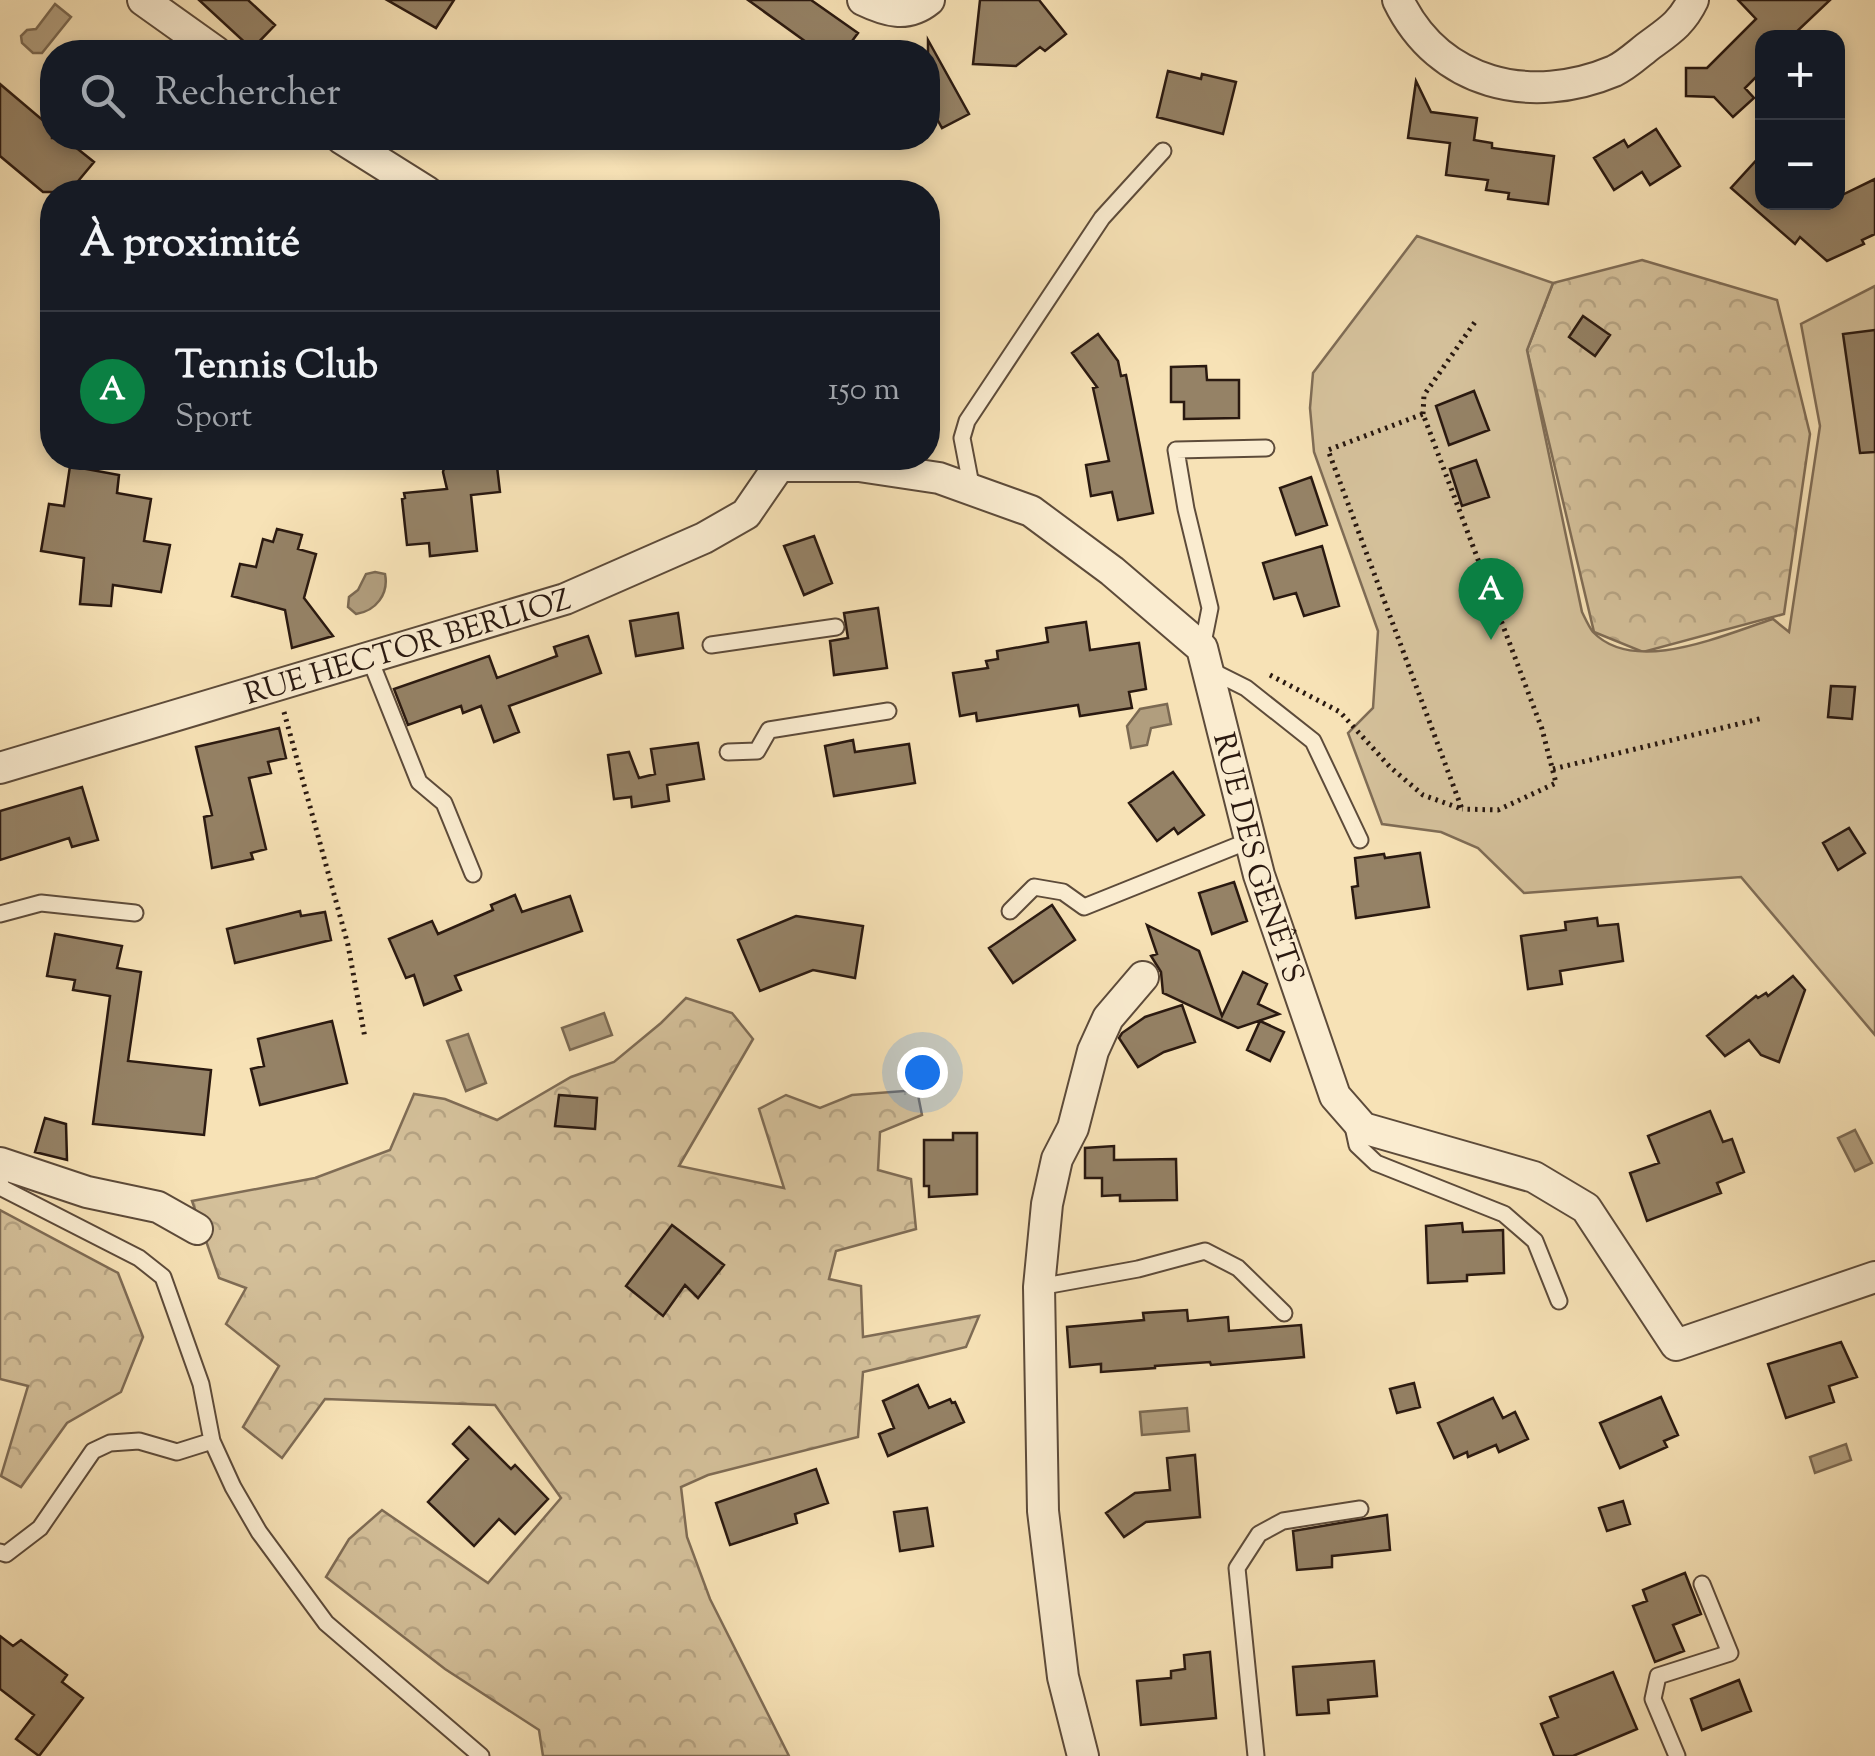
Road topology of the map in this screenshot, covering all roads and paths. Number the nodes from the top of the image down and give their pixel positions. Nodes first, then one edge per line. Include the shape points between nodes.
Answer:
1 (143, 0) edge
2 (863, 0) edge
3 (929, 0) edge
4 (1398, 0) edge
5 (1693, 0) edge
6 (199, 40) edge
7 (360, 150) edge
8 (1164, 152) dead end
9 (408, 180) edge
10 (1475, 322) dead end
11 (1423, 414) junction
12 (1266, 448) dead end
13 (769, 470) edge
14 (886, 470) edge
15 (972, 490) junction
16 (836, 627) dead end
17 (711, 645) dead end
18 (369, 657) junction
19 (1205, 659) junction
20 (1262, 672) dead end
21 (277, 685) junction
22 (888, 711) dead end
23 (1763, 718) dead end
24 (728, 752) dead end
25 (0, 768) edge
26 (1552, 769) junction
27 (1462, 809) junction
28 (1250, 840) junction
29 (1360, 840) dead end
30 (473, 874) dead end
31 (1010, 911) dead end
32 (135, 912) dead end
33 (0, 914) edge
34 (1143, 977) dead end
35 (365, 1038) dead end
36 (1350, 1113) junction
37 (0, 1163) edge
38 (0, 1181) edge
39 (197, 1229) dead end
40 (1875, 1277) edge
41 (1040, 1287) junction
42 (1559, 1301) dead end
43 (1284, 1313) dead end
44 (212, 1441) junction
45 (1360, 1510) dead end
46 (0, 1552) edge
47 (1702, 1584) dead end
48 (481, 1756) edge
49 (1083, 1756) edge
50 (1256, 1756) edge
51 (1677, 1756) edge

1 - 6 street
2 - 3 street via 886,11 916,10
4 - 5 street via 1410,25 1443,60 1488,82 1550,88 1616,70 1684,20
7 - 9 street
8 - 15 lane via 1102,218 967,421 962,438
10 - 11 path via 1424,395
11 - 26 path
11 - 27 path via 1328,450
12 - 19 lane via 1176,450 1210,608
13 - 18 street, RUE HECTOR BERLIOZ via 746,514 704,538 564,599
14 - 15 street
15 - 19 street via 1031,511 1112,571
16 - 17 lane
18 - 21 street, RUE HECTOR BERLIOZ
18 - 30 lane via 419,782 444,803
19 - 28 street, RUE DES GENÊTS
19 - 29 lane via 1313,741
20 - 27 path via 1340,712 1422,796
21 - 25 street, RUE HECTOR BERLIOZ
21 - 35 path via 348,944
22 - 24 lane via 769,730 756,751
23 - 26 path
26 - 27 path via 1556,783 1498,810
28 - 31 lane via 1084,907 1063,892 1034,887
28 - 36 street, RUE DES GENÊTS via 1336,1096
32 - 33 lane via 41,903
34 - 41 street via 1108,1018 1057,1159
36 - 40 street via 1363,1128 1534,1176 1586,1208 1676,1345
36 - 42 lane via 1357,1146 1376,1163 1504,1214 1535,1241
37 - 39 street via 87,1192 158,1206
38 - 44 lane via 163,1278 201,1384
41 - 43 lane via 1205,1250 1238,1268
41 - 49 street via 1043,1512 1063,1677
44 - 46 lane via 177,1452 139,1440 93,1451 40,1528
44 - 48 lane via 260,1532 326,1623
45 - 50 lane via 1283,1521 1259,1534 1238,1568
47 - 51 lane via 1730,1653 1658,1676 1653,1699

